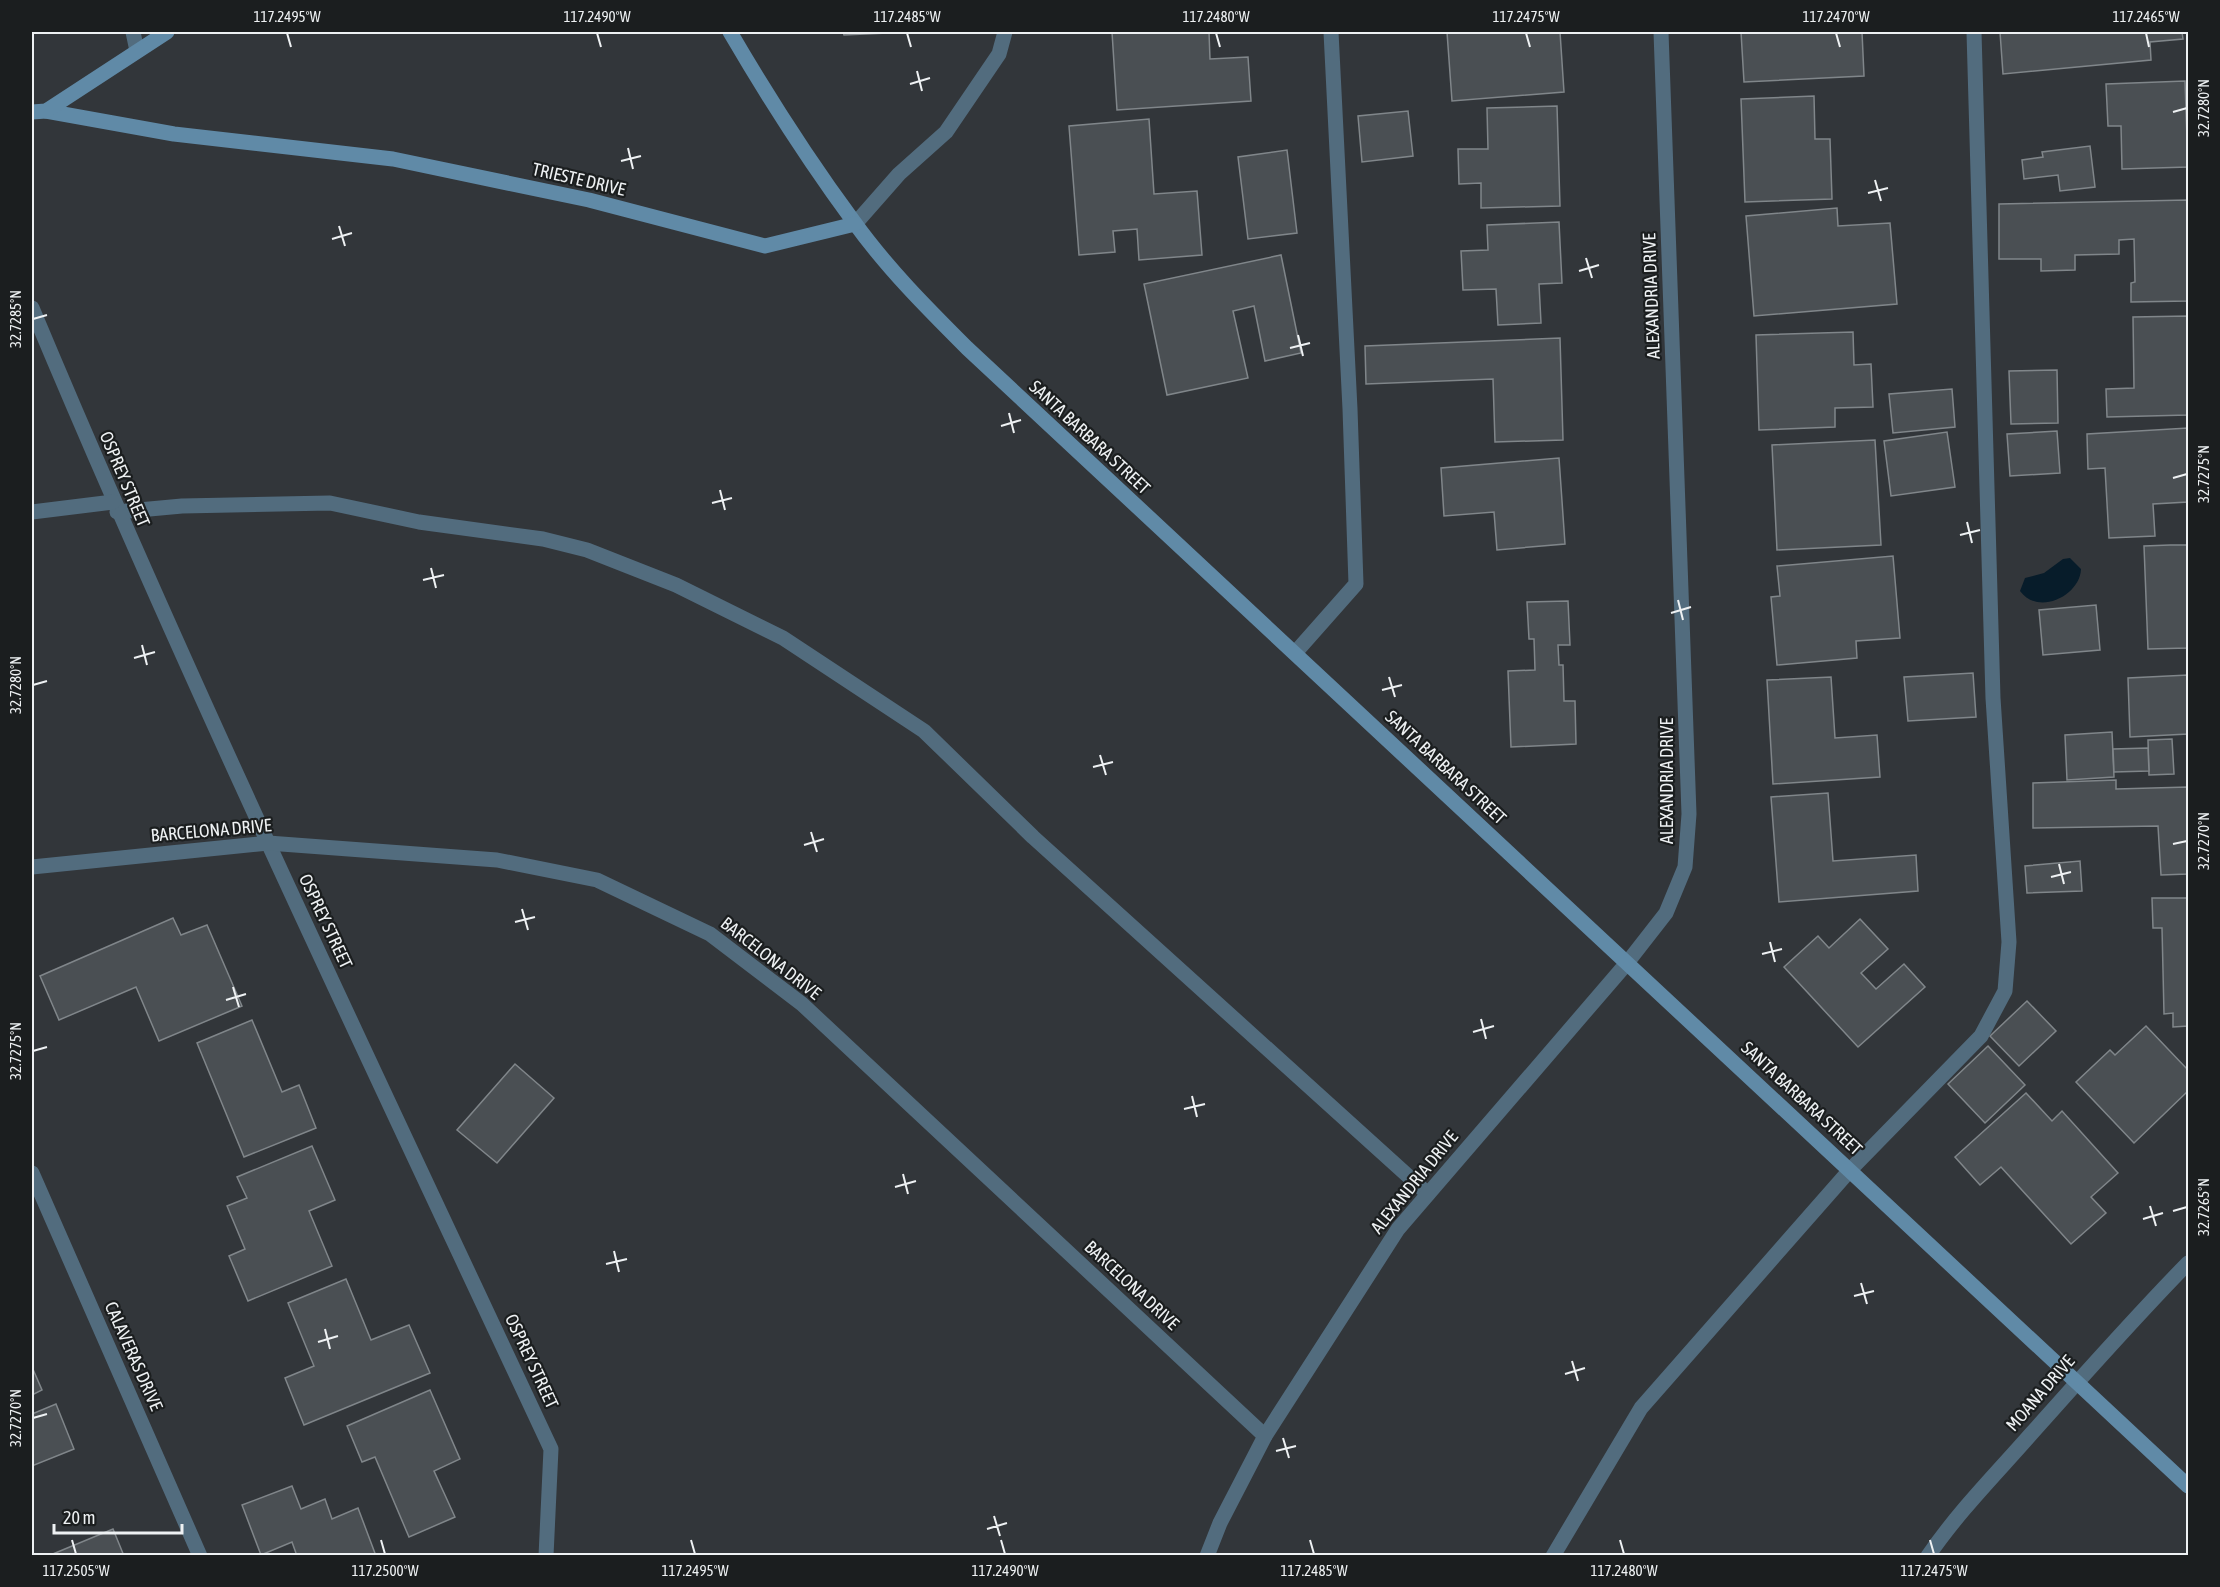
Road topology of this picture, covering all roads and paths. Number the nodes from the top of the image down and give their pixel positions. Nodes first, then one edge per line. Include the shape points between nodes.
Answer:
1 (133, 32) edge
2 (167, 32) edge
3 (730, 32) edge
4 (1005, 32) edge
5 (1331, 32) edge
6 (1661, 32) edge
7 (1974, 32) edge
8 (137, 51) junction
9 (39, 112) edge
10 (855, 224) junction
11 (32, 308) edge
12 (115, 507) junction
13 (32, 512) edge
14 (1295, 653) junction
15 (268, 843) junction
16 (32, 867) edge
17 (1627, 963) junction
18 (1850, 1170) junction
19 (32, 1173) edge
20 (1428, 1194) junction
21 (2188, 1263) edge
22 (2076, 1382) junction
23 (1265, 1436) junction
24 (2188, 1486) edge
25 (200, 1556) edge
26 (546, 1556) edge
27 (1207, 1556) edge
28 (1553, 1556) edge
29 (1928, 1556) edge

1 - 8 street
2 - 8 street
3 - 10 street, SANTA BARBARA STREET
4 - 10 street via 999,54 946,132 899,174
5 - 14 street via 1356,584
6 - 17 street, ALEXANDRIA DRIVE via 1689,814 1685,867 1666,914
7 - 18 street via 1993,698 2009,942 2004,991 1981,1036
8 - 9 street
9 - 10 street, TRIESTE DRIVE via 174,134 393,159 589,200 765,246
10 - 14 street, SANTA BARBARA STREET via 902,281 967,348
11 - 12 street, OSPREY STREET
12 - 13 street
12 - 15 street, OSPREY STREET
12 - 20 street via 330,503 419,522 543,539 587,550 676,585 783,638 924,731 1033,837
14 - 17 street, SANTA BARBARA STREET
15 - 16 street, BARCELONA DRIVE
15 - 23 street, BARCELONA DRIVE via 497,860 597,880 710,934 802,1004
15 - 26 street, OSPREY STREET via 551,1449
17 - 18 street, SANTA BARBARA STREET
17 - 20 street, ALEXANDRIA DRIVE
18 - 22 street, SANTA BARBARA STREET
18 - 28 street via 1641,1408
19 - 25 street, CALAVERAS DRIVE
20 - 23 street, ALEXANDRIA DRIVE via 1398,1229
21 - 22 street, MOANA DRIVE
22 - 24 street, SANTA BARBARA STREET
22 - 29 street, MOANA DRIVE via 1950,1524
23 - 27 street, ALEXANDRIA DRIVE

